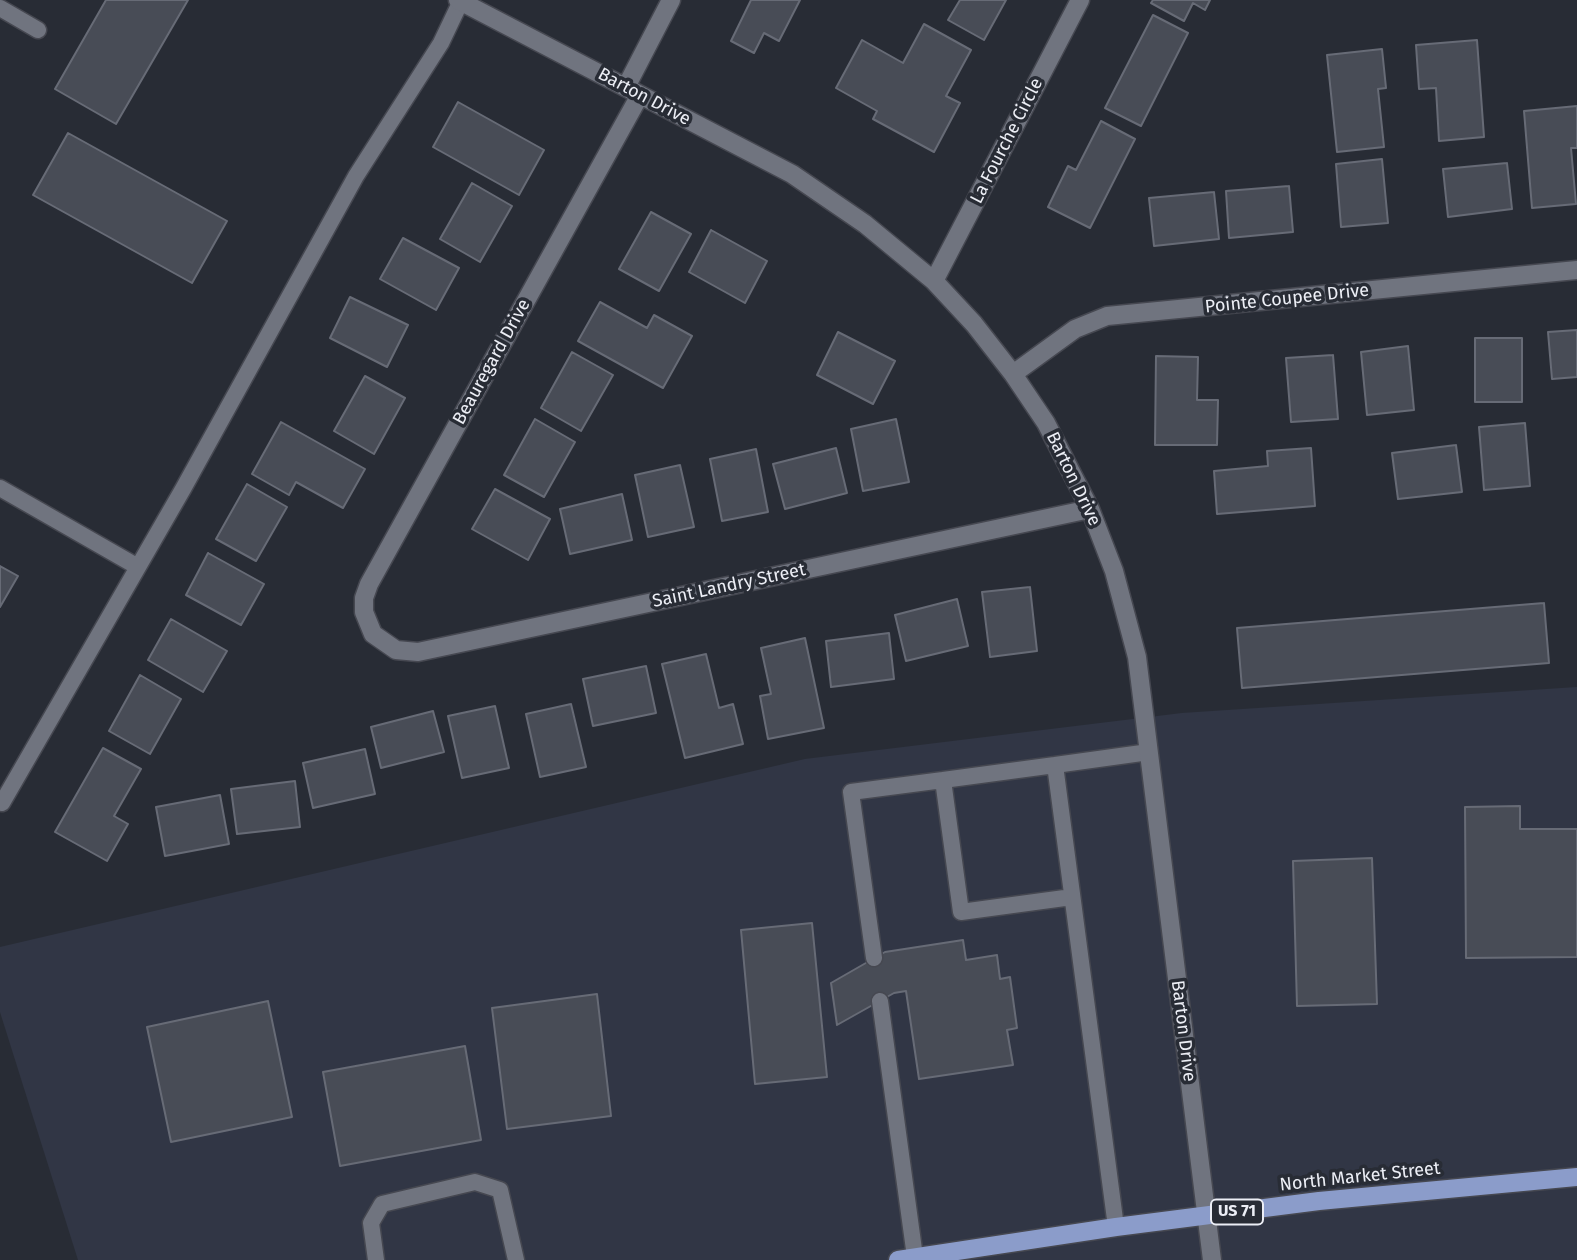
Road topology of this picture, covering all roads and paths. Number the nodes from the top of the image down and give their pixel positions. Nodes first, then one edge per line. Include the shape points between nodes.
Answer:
1 (671, 0) edge
2 (1080, 0) edge
3 (459, 1) edge
4 (0, 8) edge
5 (38, 30) dead end
6 (633, 91) junction
7 (1577, 270) edge
8 (934, 281) junction
9 (1013, 374) junction
10 (0, 488) edge
11 (1090, 509) junction
12 (138, 567) junction
13 (373, 634) joint
14 (1149, 752) junction
15 (1055, 765) junction
16 (943, 780) junction
17 (2, 803) dead end
18 (1072, 897) junction
19 (874, 958) dead end
20 (880, 1001) dead end
21 (1577, 1177) edge
22 (1206, 1215) junction
23 (1116, 1227) junction
24 (980, 1254) edge
25 (907, 1259) edge
26 (376, 1260) edge
27 (516, 1260) edge
28 (1212, 1260) edge

1 - 6 street
2 - 8 street, La Fourche Circle
3 - 6 street, Barton Drive
3 - 12 lane via 441,43 356,176
4 - 5 lane
6 - 8 street, Barton Drive via 792,174 865,224
6 - 13 street, Beauregard Drive via 369,584 364,612
7 - 9 street, Pointe Coupee Drive via 1107,316 1075,329
8 - 9 street, Barton Drive
9 - 11 street, Barton Drive via 1046,423
10 - 12 lane
11 - 13 street, Saint Landry Street via 418,652 396,650
11 - 14 street, Barton Drive via 1132,635
12 - 17 lane
14 - 15 lane
14 - 22 street, Barton Drive
15 - 16 lane
15 - 18 lane
16 - 18 lane via 961,912
16 - 19 lane via 851,792
18 - 23 lane
20 - 25 lane
21 - 22 main road, North Market Street / US 71
22 - 23 main road, North Market Street / US 71
22 - 28 street, Barton Drive
23 - 24 main road, North Market Street / US 71
24 - 25 main road, North Market Street / US 71
26 - 27 lane via 371,1223 382,1204 475,1182 500,1190

